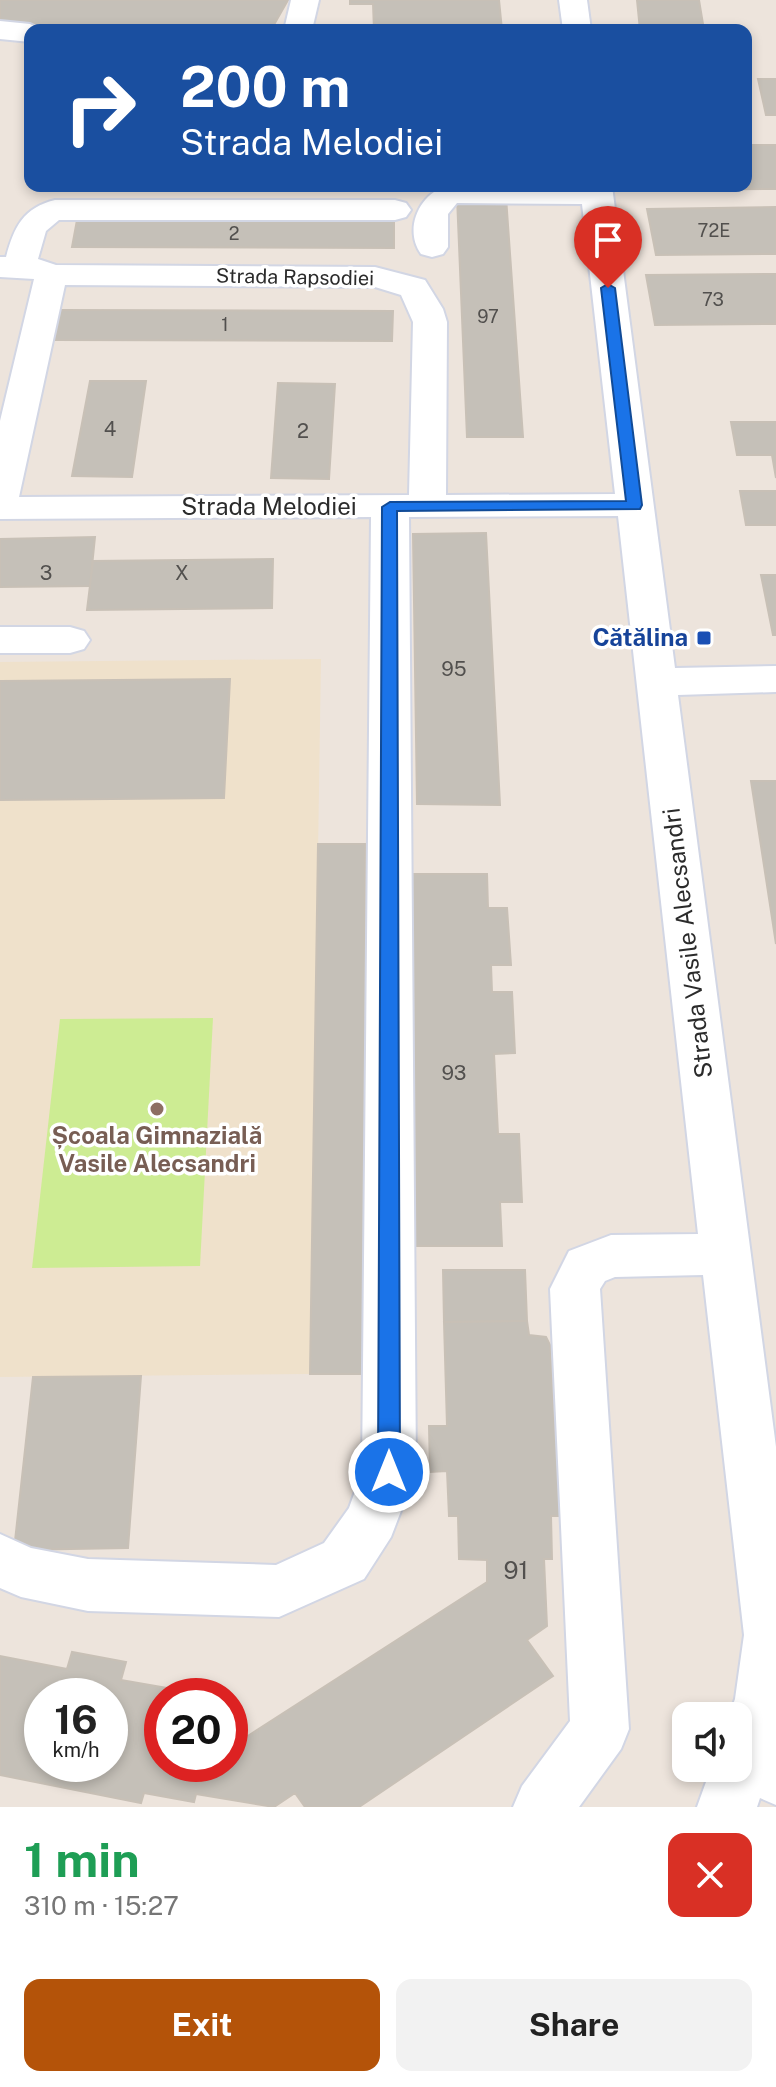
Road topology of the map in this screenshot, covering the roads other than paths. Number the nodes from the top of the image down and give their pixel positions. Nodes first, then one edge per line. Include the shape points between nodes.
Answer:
1 (305, 0) edge
2 (573, 0) edge
3 (299, 24) edge
4 (576, 24) edge
5 (0, 30) edge
6 (24, 32) edge
7 (524, 192) edge
8 (596, 192) edge
9 (395, 210) dead end
10 (432, 247) dead end
11 (24, 269) edge
12 (0, 498) edge
13 (635, 505) junction
14 (408, 506) junction
15 (0, 508) edge
16 (0, 640) edge
17 (70, 640) dead end
18 (776, 679) edge
19 (656, 682) junction
20 (726, 1254) junction
21 (0, 1559) edge
22 (764, 1699) junction
23 (776, 1776) edge
24 (543, 1807) edge
25 (727, 1807) edge

1 - 3 street
2 - 4 street
5 - 6 street
7 - 10 street via 439,198 433,206
8 - 13 street, Strada Vasile Alecsandri
9 - 11 street via 55,210 33,223
11 - 12 street
11 - 14 street, Strada Rapsodiei via 375,277 416,288 430,322
13 - 14 street, Strada Melodiei
13 - 19 street, Strada Vasile Alecsandri
14 - 15 street, Strada Melodiei
14 - 21 street via 389,1472 372,1520 344,1561 279,1591 88,1585 21,1571
16 - 17 street
18 - 19 street
19 - 20 street, Strada Vasile Alecsandri
20 - 22 street, Strada Vasile Alecsandri via 772,1635
20 - 24 street via 611,1256 587,1266 575,1289 600,1729
22 - 23 street, Strada Vasile Alecsandri
22 - 25 street, Strada Vasile Alecsandri

